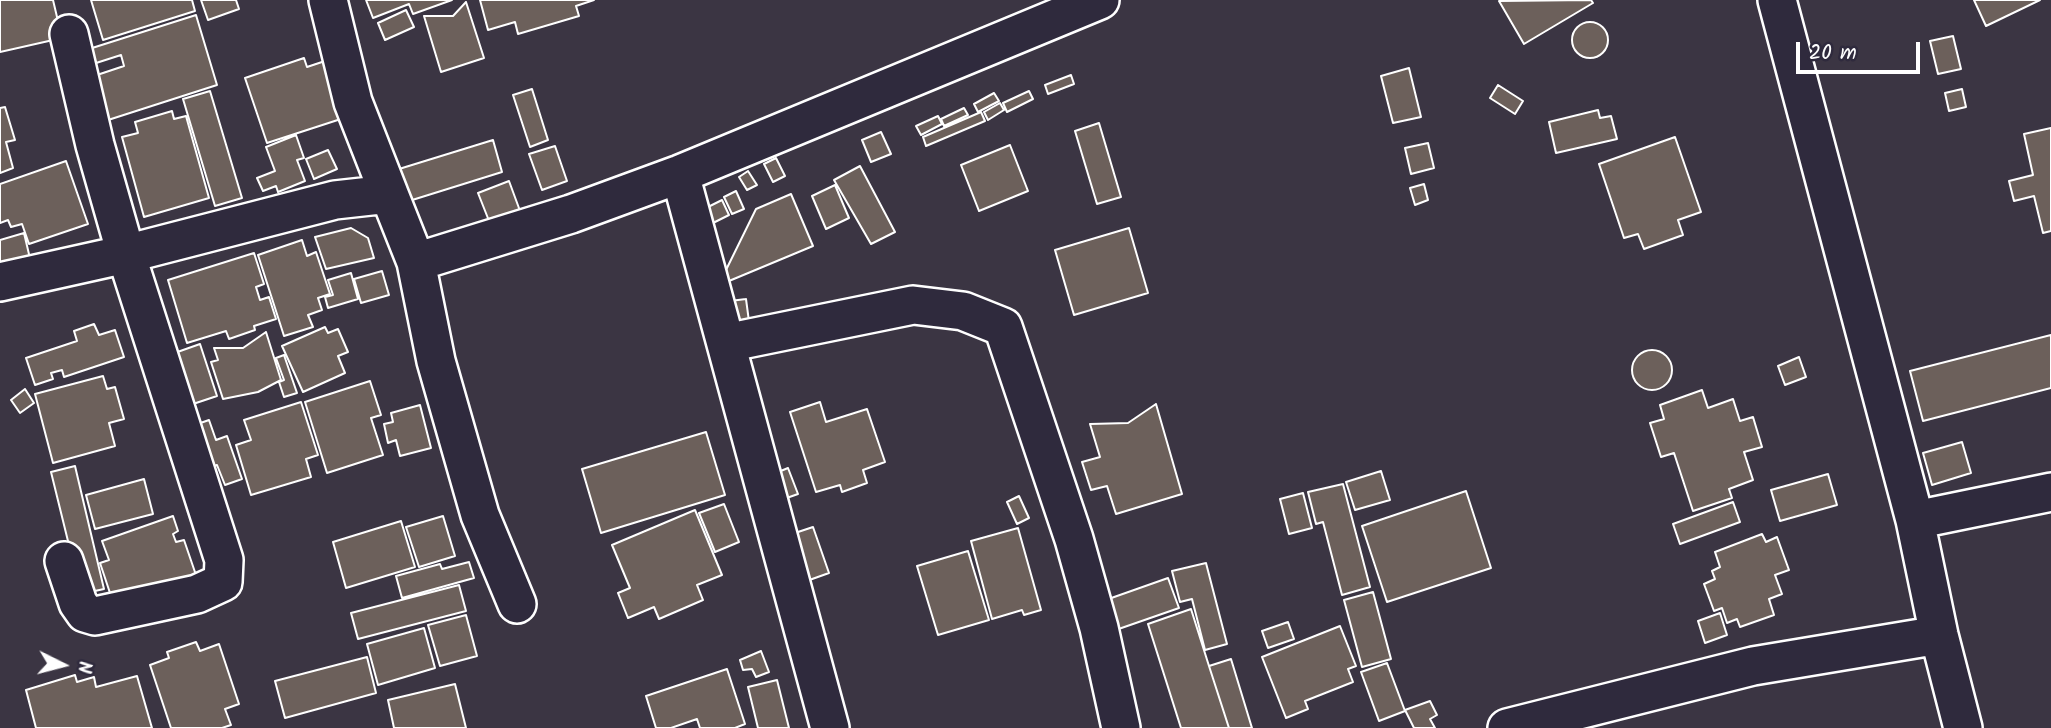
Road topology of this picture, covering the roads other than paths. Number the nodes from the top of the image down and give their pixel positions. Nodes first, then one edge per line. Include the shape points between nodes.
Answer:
1 (328, 0) edge
2 (1100, 0) edge
3 (1777, 0) edge
4 (69, 34) dead end
5 (680, 174) junction
6 (389, 194) junction
7 (126, 254) junction
8 (416, 262) junction
9 (0, 282) edge
10 (726, 343) junction
11 (2051, 492) edge
12 (1915, 520) junction
13 (64, 561) dead end
14 (517, 604) dead end
15 (1939, 635) junction
16 (830, 728) edge
17 (1121, 728) edge
18 (1507, 728) edge
19 (1963, 728) edge

1 - 6 street via 354,102
2 - 5 street
3 - 12 street
4 - 7 street
5 - 8 street
5 - 10 street
6 - 7 street via 335,200
6 - 8 street
7 - 9 street
7 - 13 street via 224,560 223,582 197,594 95,616 85,613 78,603
8 - 14 street via 436,360 480,515
10 - 16 street
10 - 17 street via 913,306 963,311 1003,327 1074,539
11 - 12 street
12 - 15 street
15 - 18 street via 1753,666
15 - 19 street

